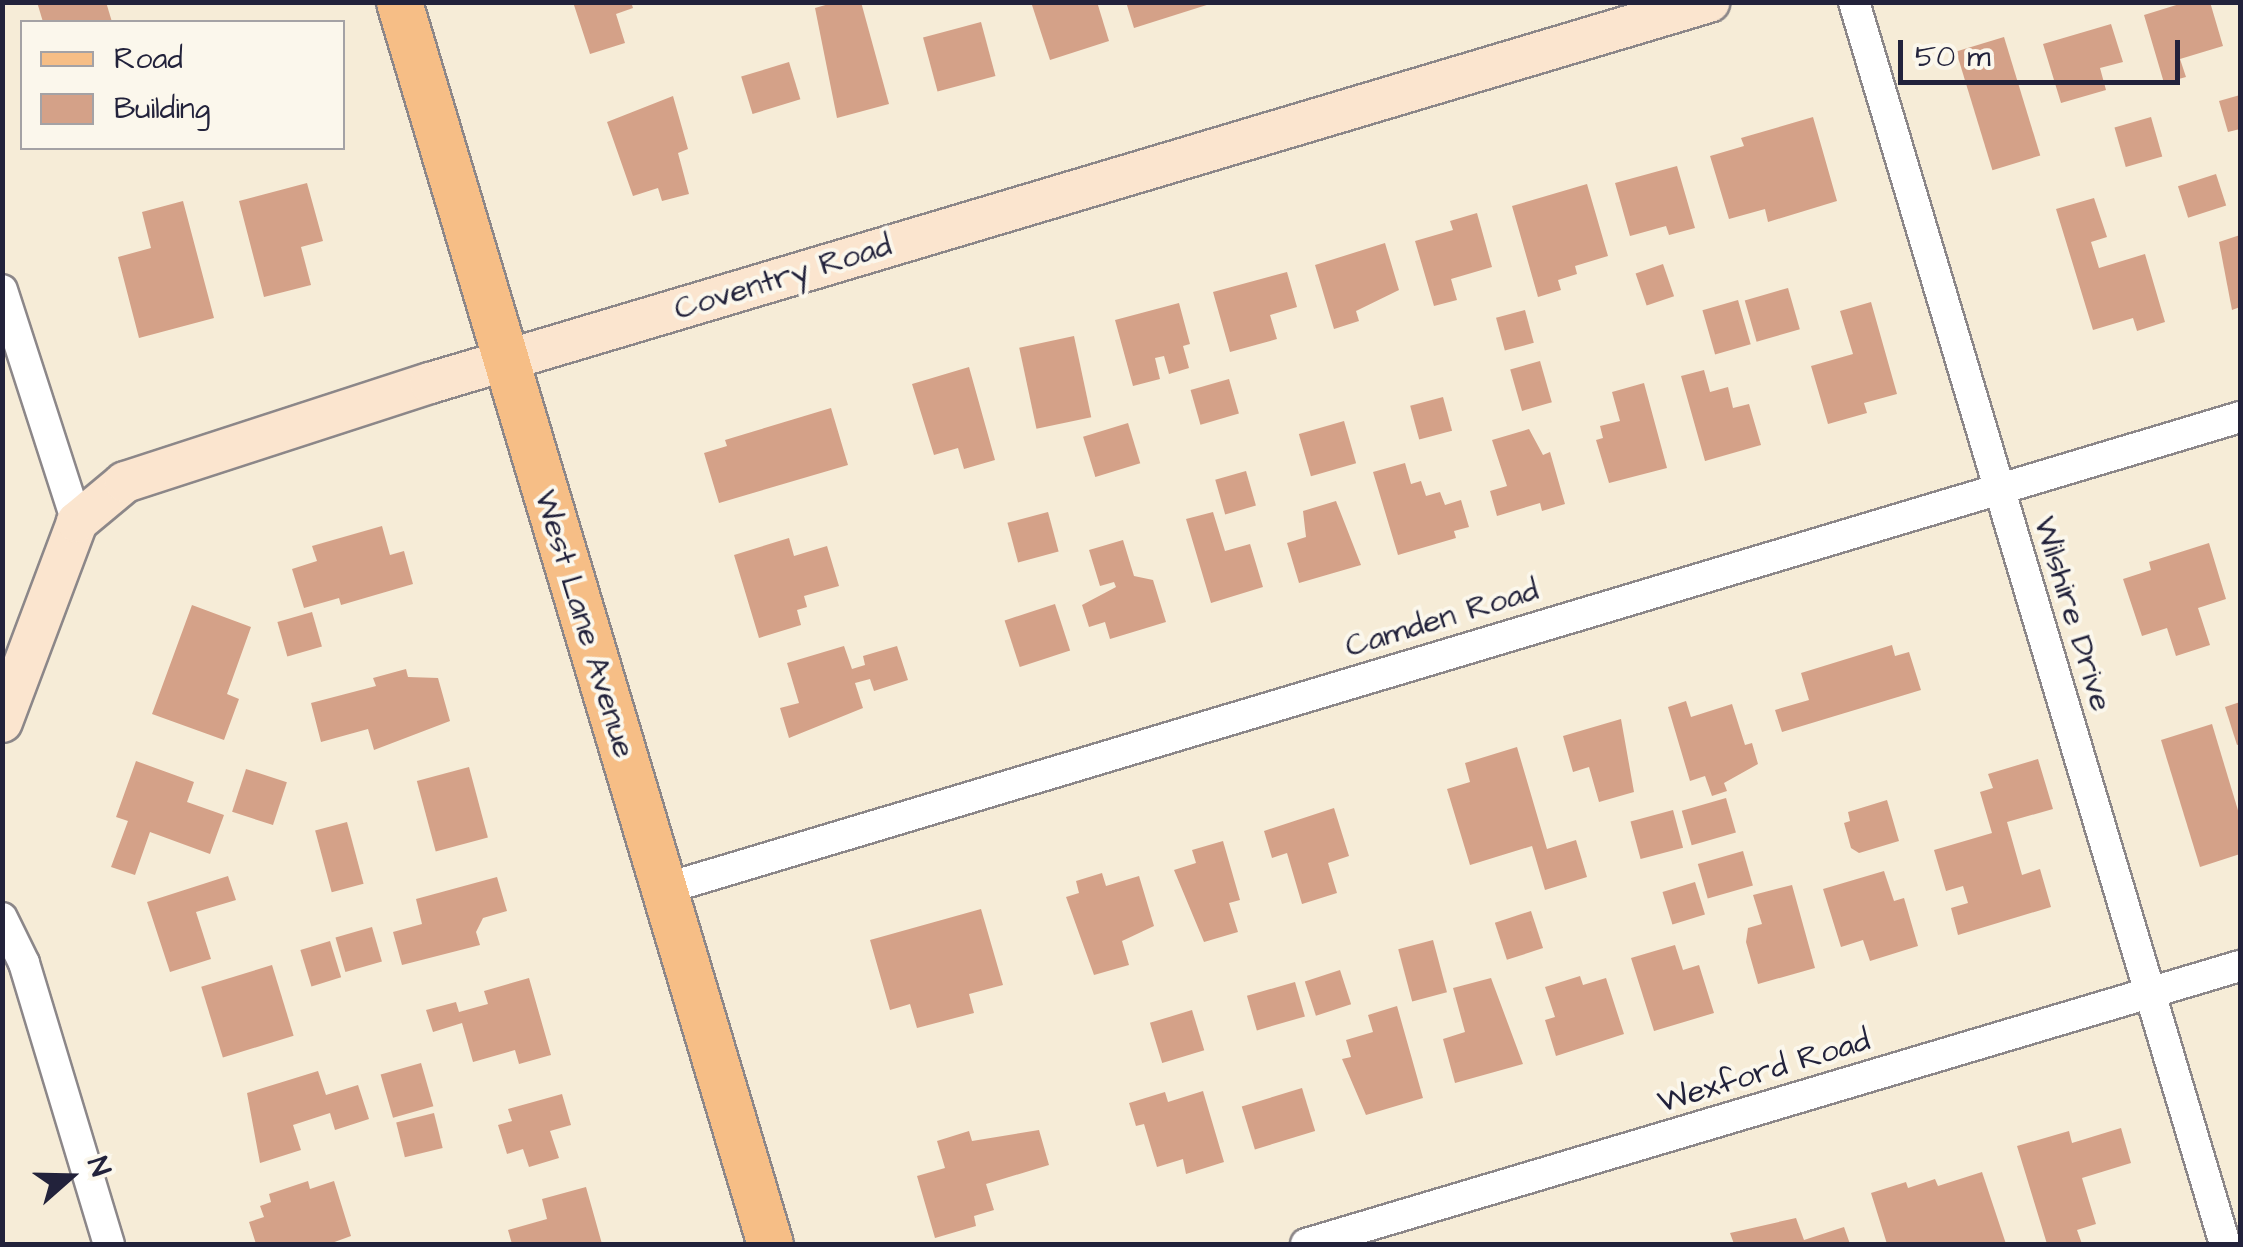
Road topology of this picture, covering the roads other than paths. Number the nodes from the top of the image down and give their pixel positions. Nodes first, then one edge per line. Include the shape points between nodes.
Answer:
1 (399, 2) edge
2 (1708, 2) edge
3 (1854, 2) edge
4 (2, 290) edge
5 (506, 360) junction
6 (2240, 417) edge
7 (1998, 489) junction
8 (77, 522) junction
9 (2, 722) edge
10 (664, 889) junction
11 (2, 918) edge
12 (2240, 966) edge
13 (2150, 993) junction
14 (109, 1244) edge
15 (770, 1244) edge
16 (1306, 1244) edge
17 (2225, 1244) edge

1 - 5 main road, West Lane Avenue
2 - 5 street, Coventry Road
3 - 7 street, Wilshire Drive
4 - 8 street
5 - 8 street, Coventry Road via 188,458 125,482
5 - 10 main road, West Lane Avenue
6 - 7 street, Camden Road
7 - 10 street, Camden Road
7 - 13 street, Wilshire Drive
8 - 9 street, Coventry Road
10 - 15 main road, West Lane Avenue
11 - 14 street via 24,963
12 - 13 street, Wexford Road
13 - 16 street, Wexford Road
13 - 17 street, Wilshire Drive

